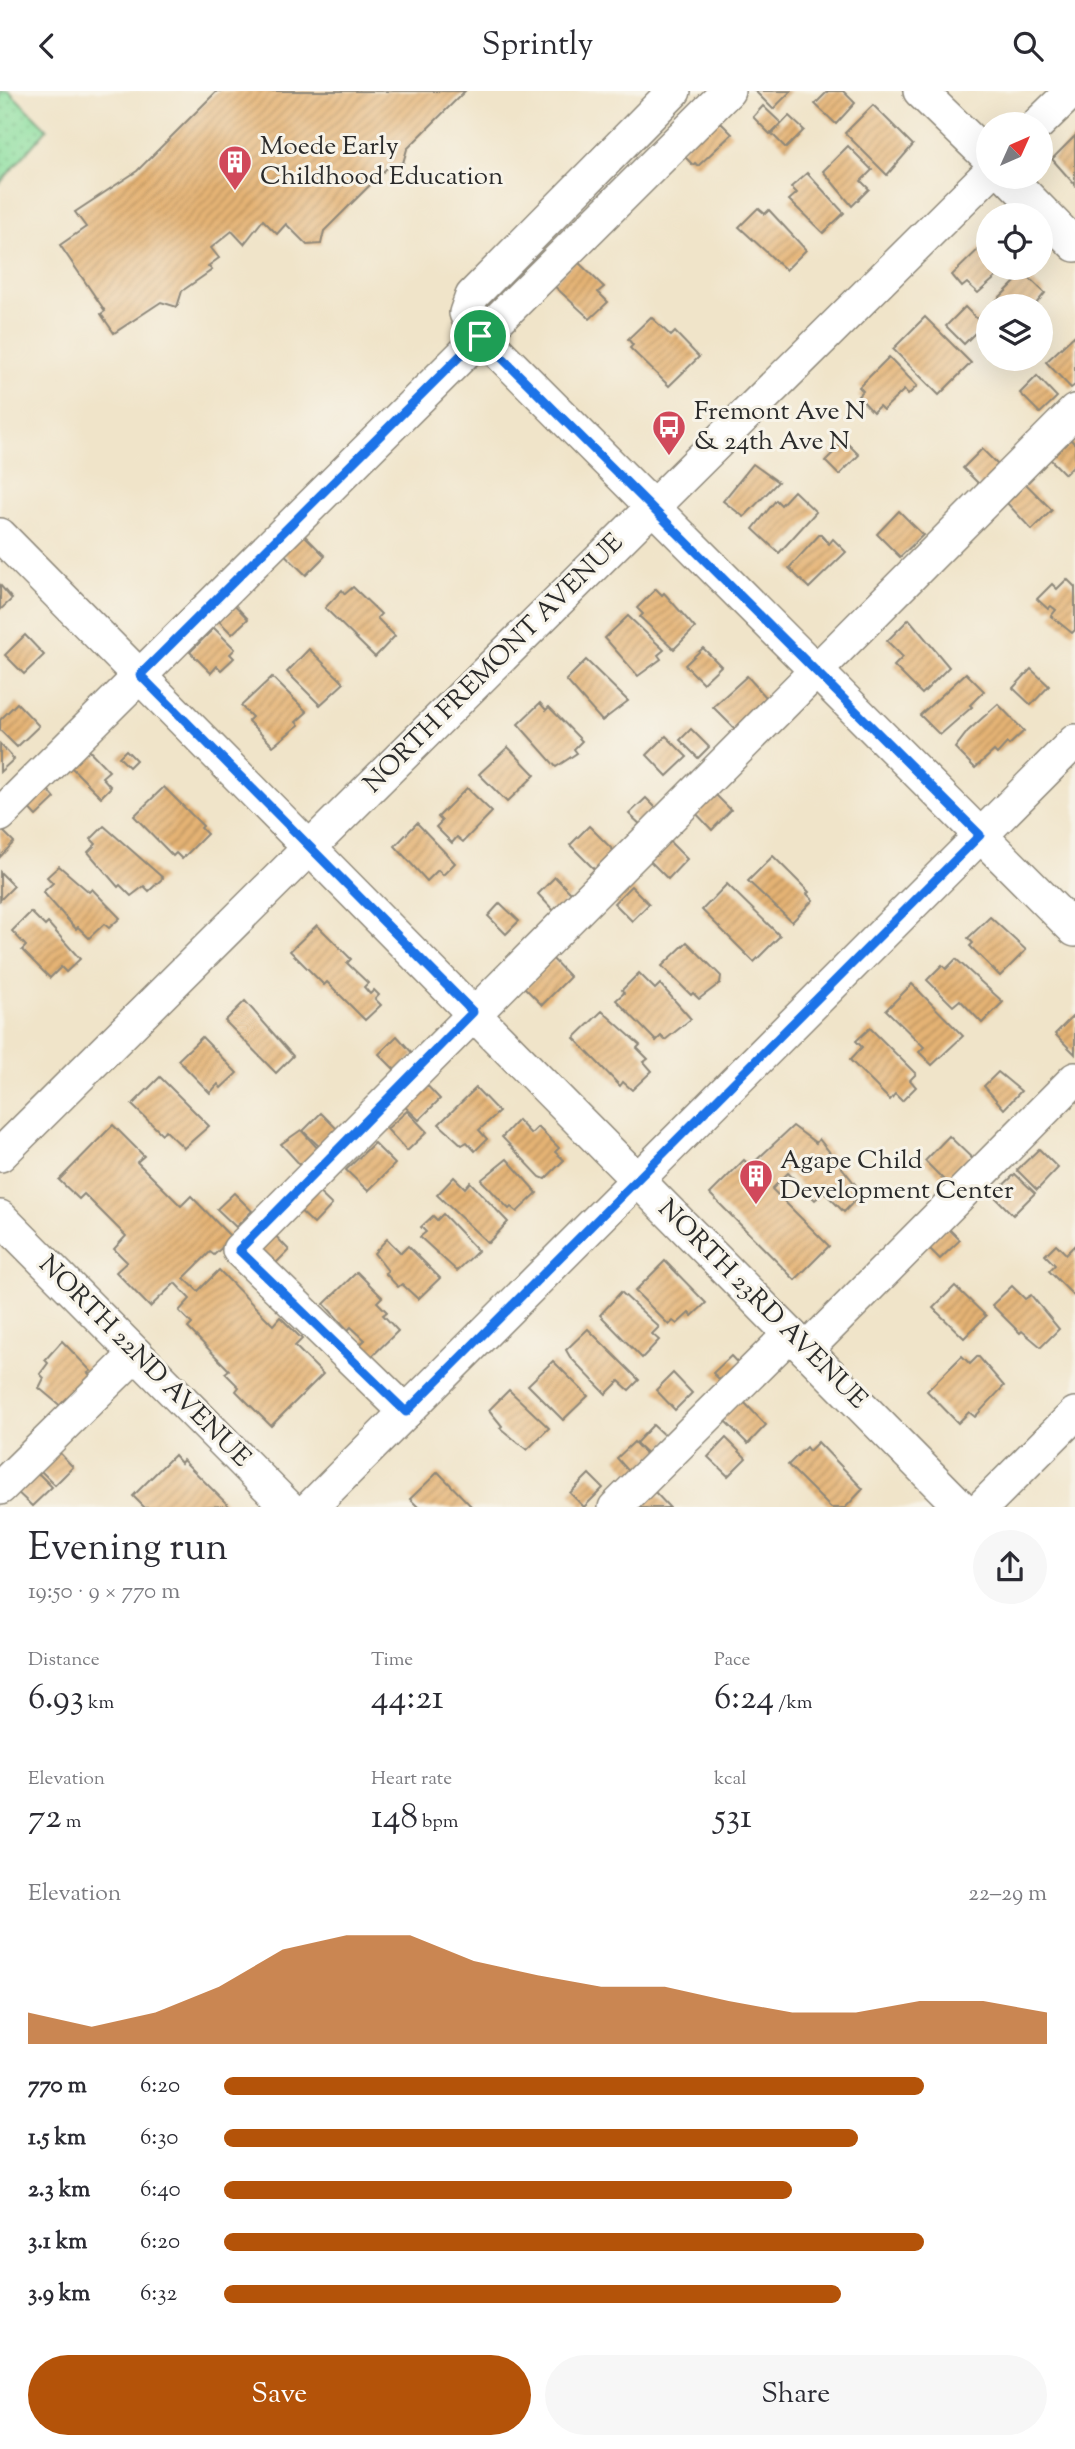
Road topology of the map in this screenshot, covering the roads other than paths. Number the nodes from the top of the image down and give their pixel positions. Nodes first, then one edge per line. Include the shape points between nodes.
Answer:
1 (674, 91) edge
2 (728, 91) edge
3 (1072, 91) edge
4 (938, 97) edge
5 (1050, 112) edge
6 (976, 142) edge
7 (976, 186) edge
8 (1020, 189) edge
9 (1075, 245) edge
10 (480, 336) junction
11 (1075, 411) edge
12 (653, 507) junction
13 (0, 535) edge
14 (815, 670) junction
15 (140, 675) junction
16 (1075, 741) edge
17 (0, 815) edge
18 (980, 835) junction
19 (310, 848) junction
20 (1075, 930) edge
21 (473, 1012) junction
22 (1075, 1079) edge
23 (0, 1155) edge
24 (639, 1180) junction
25 (0, 1217) edge
26 (798, 1342) junction
27 (136, 1354) junction
28 (406, 1412) junction
29 (1075, 1414) edge
30 (0, 1488) edge
31 (289, 1507) edge
32 (310, 1507) edge
33 (615, 1507) edge
34 (962, 1507) edge
35 (981, 1507) edge

1 - 10 street via 472,296 466,313
2 - 10 street
3 - 5 street
4 - 6 street
7 - 12 street, NORTH FREMONT AVENUE
8 - 9 street
10 - 12 street
10 - 15 street
11 - 14 street
12 - 14 street
12 - 19 street, NORTH FREMONT AVENUE
13 - 15 street, NORTH 23RD AVENUE
14 - 18 street
14 - 21 street
15 - 17 street
15 - 19 street, NORTH 23RD AVENUE
16 - 18 street
18 - 20 street
18 - 24 street
19 - 21 street, NORTH 23RD AVENUE
19 - 23 street, NORTH FREMONT AVENUE
21 - 24 street, NORTH 23RD AVENUE
21 - 28 street via 239,1250
22 - 26 street
24 - 26 street, NORTH 23RD AVENUE
24 - 28 street
25 - 27 street, NORTH 22ND AVENUE
26 - 33 street
26 - 34 street, NORTH 23RD AVENUE
27 - 30 street
27 - 31 street, NORTH 22ND AVENUE
28 - 32 street
29 - 35 street

